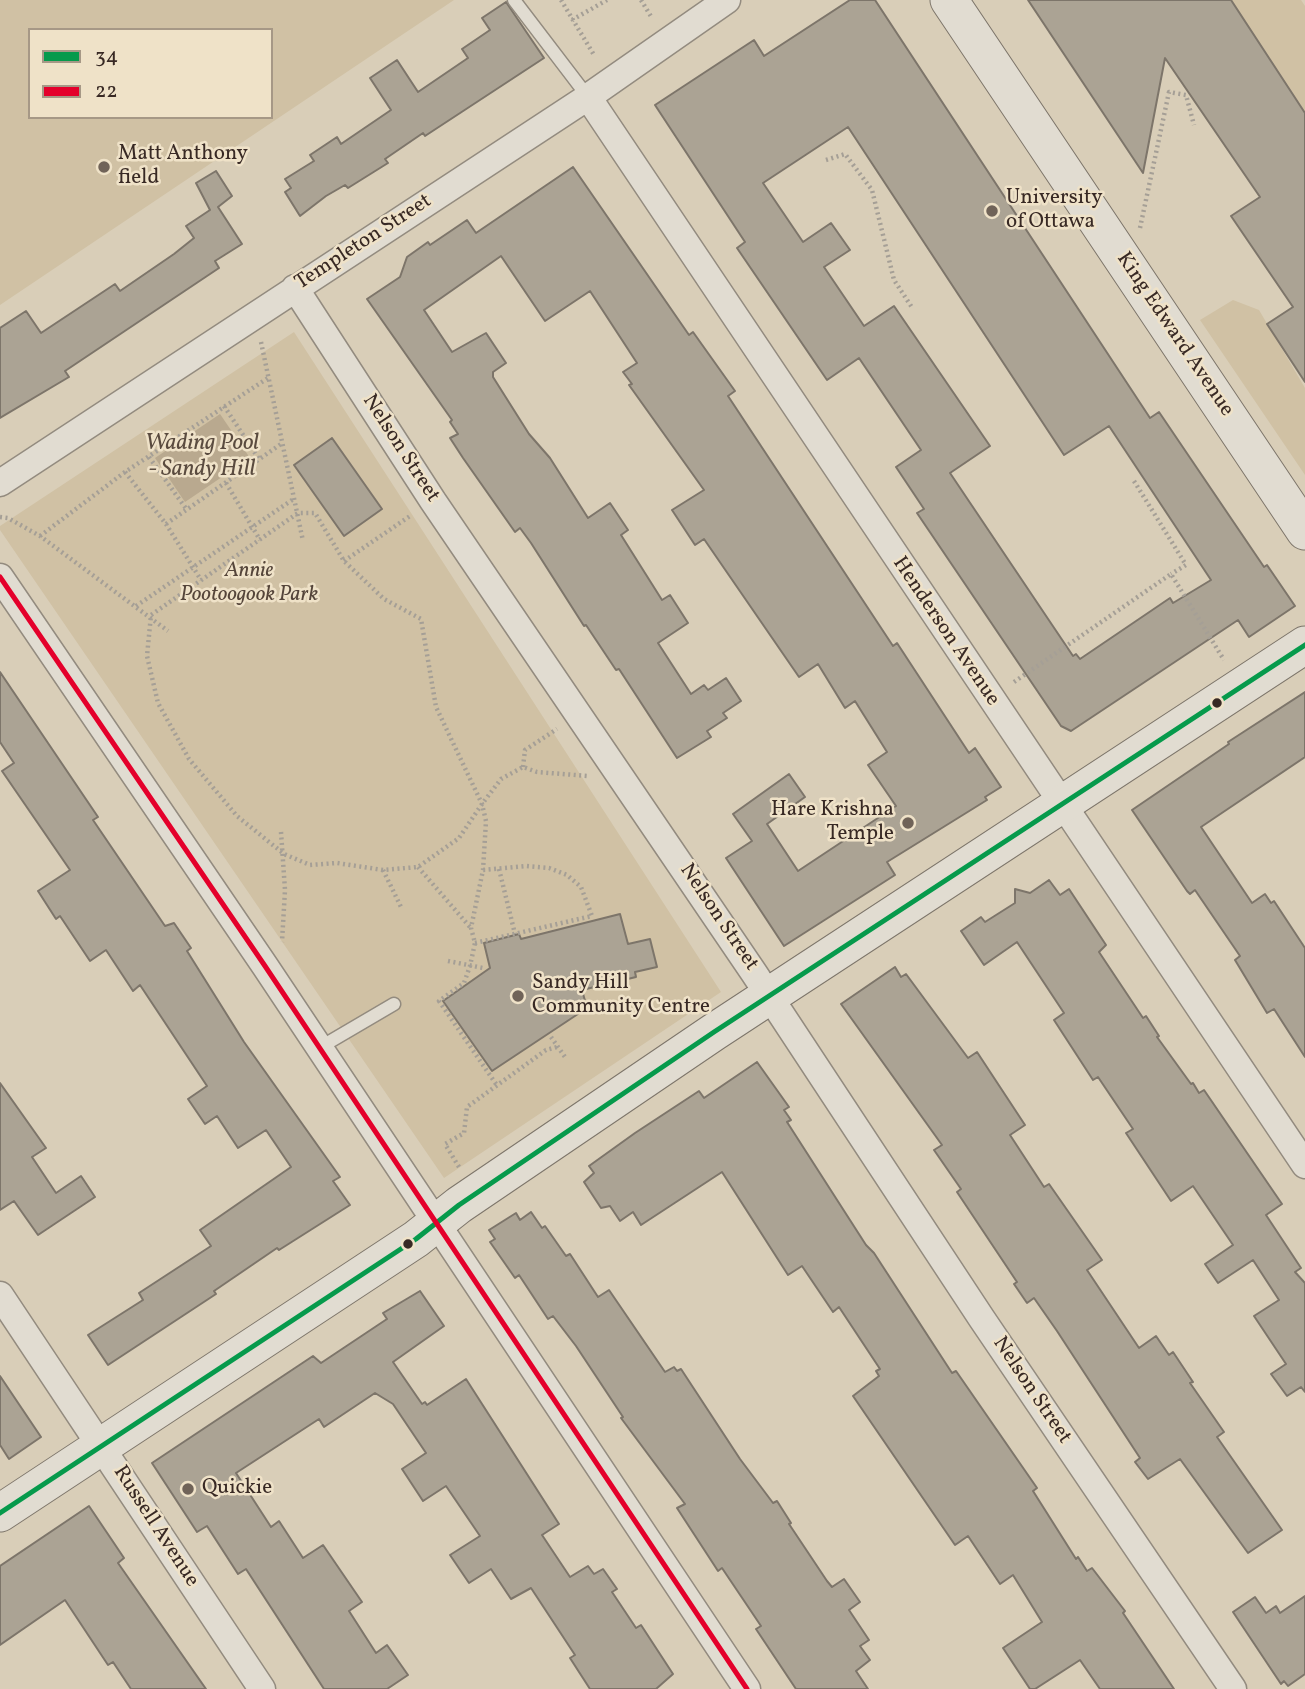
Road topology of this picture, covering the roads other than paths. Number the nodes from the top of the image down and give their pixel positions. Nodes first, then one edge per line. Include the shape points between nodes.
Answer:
1 (514, 0) edge
2 (727, 0) edge
3 (949, 0) edge
4 (588, 97) junction
5 (295, 288) junction
6 (0, 483) edge
7 (1305, 531) edge
8 (0, 577) edge
9 (1305, 645) edge
10 (1061, 804) junction
11 (769, 996) junction
12 (394, 1004) dead end
13 (319, 1048) junction
14 (1305, 1165) edge
15 (435, 1225) junction
16 (0, 1295) edge
17 (102, 1447) junction
18 (0, 1513) edge
19 (262, 1689) edge
20 (747, 1689) edge
21 (1233, 1689) edge

1 - 4 lane
2 - 4 street, Templeton Street
3 - 7 street, King Edward Avenue
4 - 5 street, Templeton Street
4 - 10 street, Henderson Avenue
5 - 6 street, Templeton Street
5 - 11 street, Nelson Street via 433,501
8 - 13 street
9 - 10 street
10 - 11 street
10 - 14 street, Henderson Avenue
11 - 15 street
11 - 21 street, Nelson Street
12 - 13 lane
13 - 15 street
15 - 17 street
15 - 20 street
16 - 17 street, Russell Avenue
17 - 18 street
17 - 19 street, Russell Avenue

